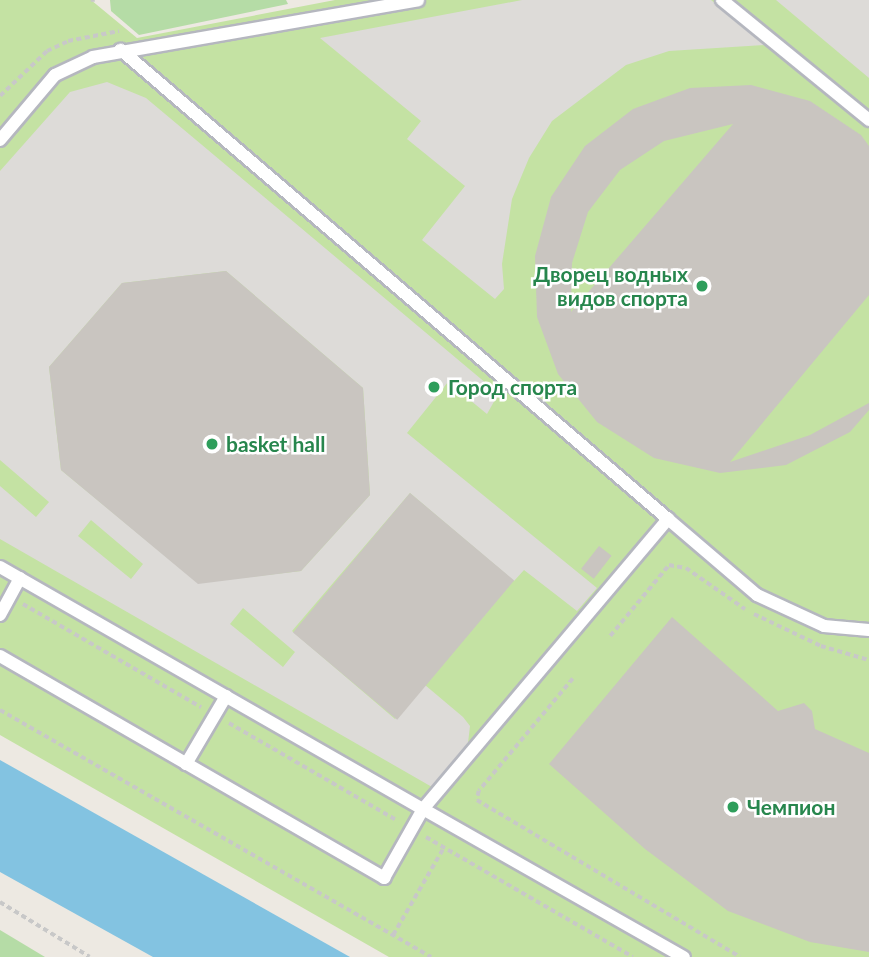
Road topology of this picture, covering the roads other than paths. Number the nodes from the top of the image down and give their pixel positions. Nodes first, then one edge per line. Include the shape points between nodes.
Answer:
1 (418, 0) edge
2 (722, 0) edge
3 (121, 50) junction
4 (869, 120) edge
5 (0, 139) edge
6 (668, 519) junction
7 (0, 567) edge
8 (20, 578) junction
9 (0, 614) edge
10 (869, 630) edge
11 (0, 656) edge
12 (226, 696) junction
13 (186, 764) junction
14 (423, 809) junction
15 (684, 957) edge

1 - 3 lane
2 - 4 lane
3 - 5 lane via 55,75
3 - 6 lane
6 - 10 lane via 757,595 824,626
6 - 14 lane
7 - 8 lane
8 - 9 lane
8 - 12 lane
11 - 13 lane
12 - 13 lane
12 - 14 lane
13 - 14 lane via 384,878
14 - 15 lane

